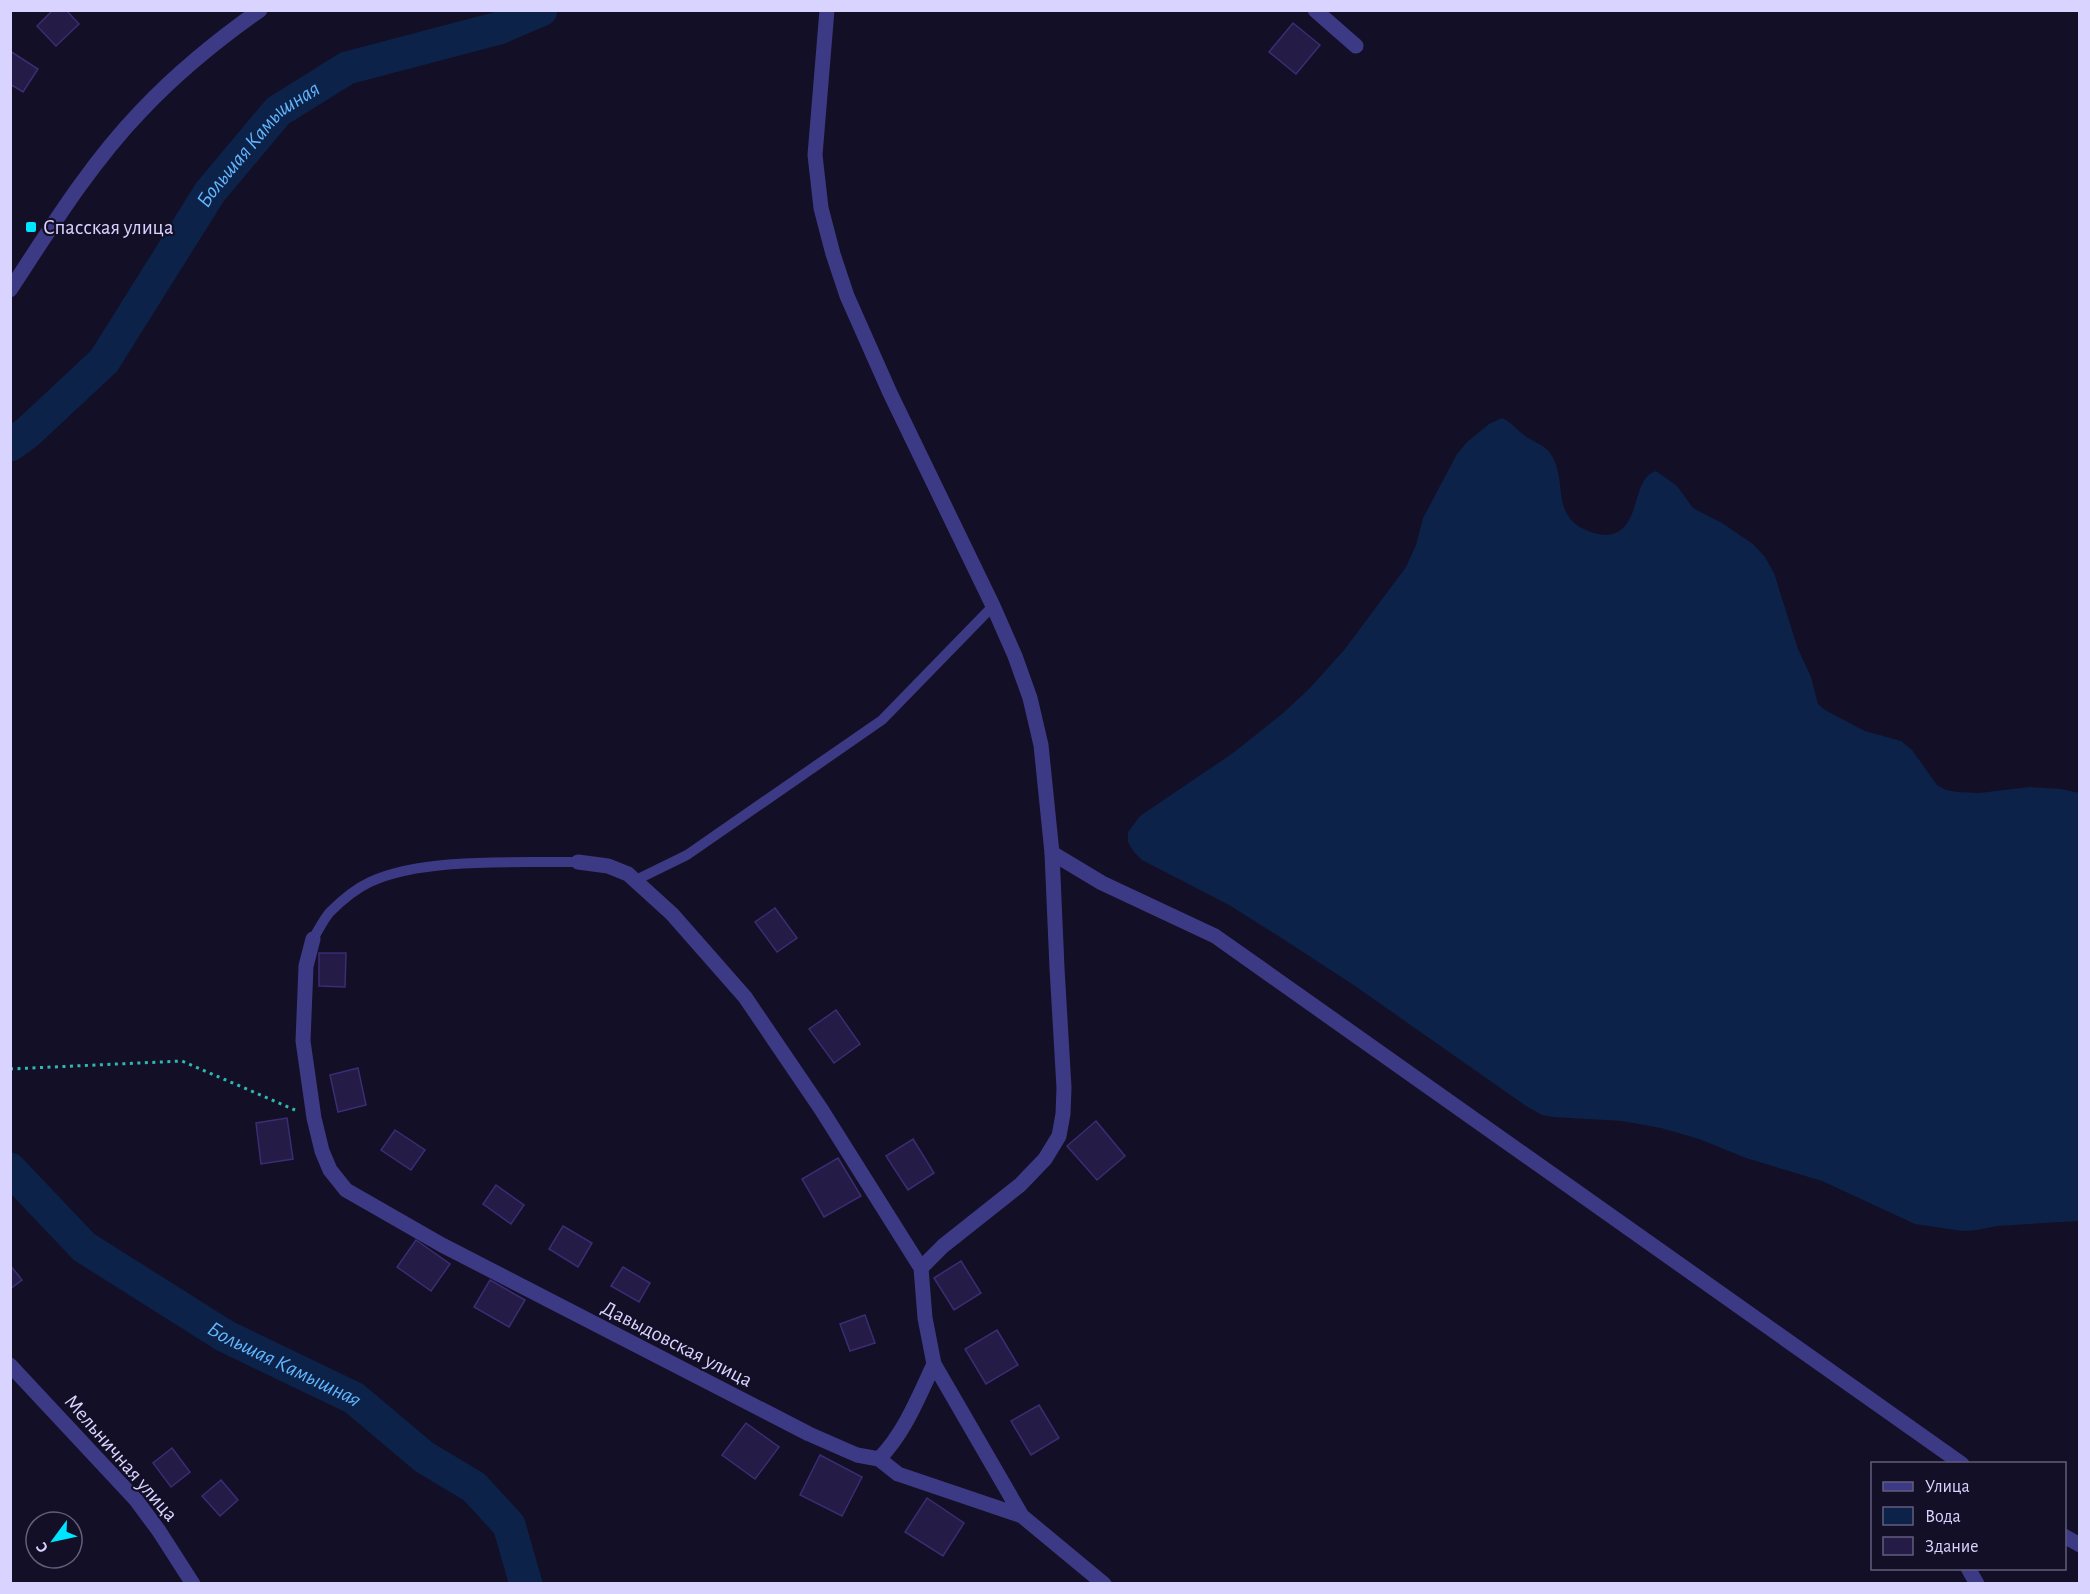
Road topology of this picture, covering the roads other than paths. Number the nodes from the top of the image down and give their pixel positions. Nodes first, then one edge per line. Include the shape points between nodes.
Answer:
1 (260, 10) edge
2 (827, 10) edge
3 (1315, 10) edge
4 (1356, 46) dead end
5 (10, 290) edge
6 (993, 606) junction
7 (1052, 853) junction
8 (578, 862) joint
9 (636, 880) junction
10 (313, 939) joint
11 (921, 1268) junction
12 (934, 1364) junction
13 (10, 1365) edge
14 (1939, 1446) junction
15 (879, 1459) junction
16 (1943, 1462) edge
17 (1959, 1462) edge
18 (1022, 1516) junction
19 (2066, 1537) edge
20 (2079, 1545) edge
21 (1969, 1570) edge
22 (193, 1584) edge
23 (1104, 1584) edge
24 (1977, 1584) edge

1 - 5 street via 211,45 140,112 79,189
2 - 6 street via 815,155 821,208 833,254 890,393
3 - 4 street
6 - 7 street via 1023,677 1041,745
6 - 9 lane via 882,720 687,855
7 - 11 street via 1064,1088 1059,1136 1045,1159 1020,1185
7 - 14 street via 1102,883 1215,936
8 - 9 street via 608,866
8 - 10 lane via 476,863 390,874 345,898 328,914
9 - 11 street via 702,946 745,997
10 - 15 street, Давыдовская улица via 306,966 303,1041 322,1151 330,1170 346,1190 605,1331 809,1434 858,1455
11 - 12 street
12 - 15 street via 905,1425
12 - 18 street
13 - 22 street, Мельничная улица via 136,1500
14 - 16 street
14 - 17 street
15 - 18 street via 898,1474
18 - 23 street
19 - 20 street
21 - 24 street

